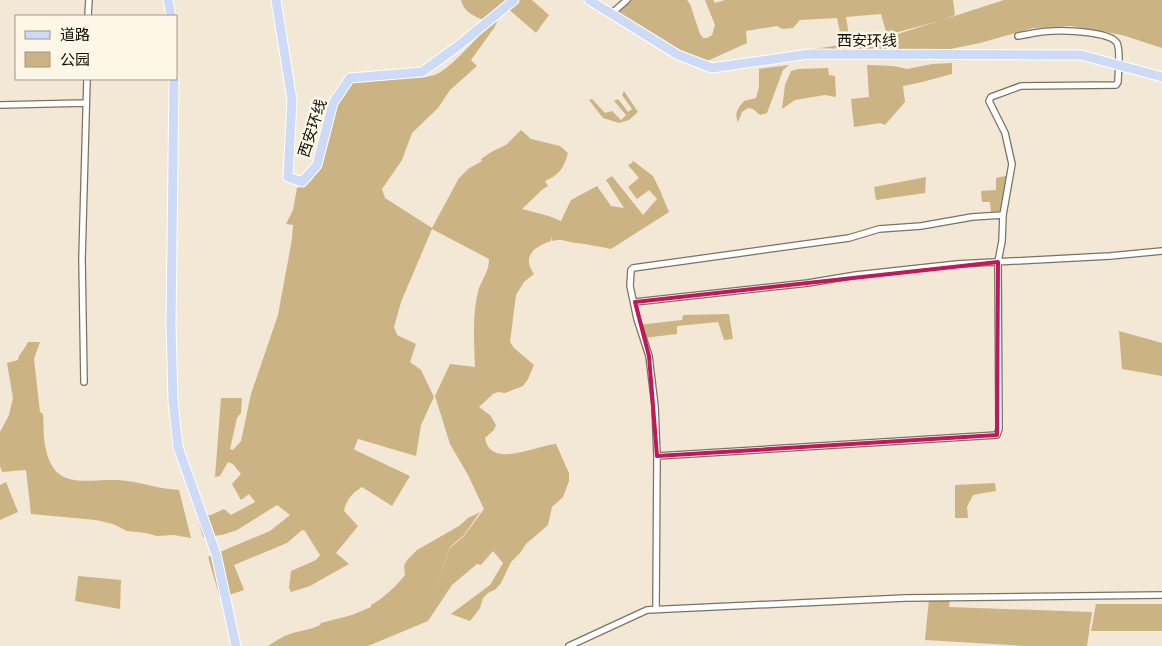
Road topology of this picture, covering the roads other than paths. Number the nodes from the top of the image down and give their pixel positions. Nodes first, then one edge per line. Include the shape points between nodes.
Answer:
1 (89, 0) edge
2 (168, 0) edge
3 (276, 0) edge
4 (514, 0) edge
5 (589, 0) edge
6 (627, 0) edge
7 (612, 13) junction
8 (88, 15) edge
9 (171, 15) edge
10 (1018, 36) dead end
11 (1118, 65) junction
12 (1162, 77) edge
13 (87, 80) edge
14 (174, 80) edge
15 (86, 103) junction
16 (0, 106) edge
17 (1003, 215) junction
18 (1162, 251) edge
19 (998, 262) junction
20 (635, 302) junction
21 (84, 382) dead end
22 (657, 456) junction
23 (1162, 595) edge
24 (656, 610) junction
25 (236, 646) edge
26 (569, 646) edge

1 - 8 street
2 - 9 main road
3 - 4 main road, 西安环线 via 292,100 288,177 302,182 317,165 332,103 350,78 422,72
5 - 7 main road, 西安环线
6 - 7 street
7 - 11 main road, 西安环线 via 678,55 712,68 809,54 1081,55
10 - 11 street via 1055,30 1110,37 1116,41
11 - 12 main road, 西安环线
11 - 17 street via 1116,85 1021,86 990,97 1005,133 1012,164
13 - 15 street
14 - 25 main road via 171,324 178,447 216,554
15 - 16 street
15 - 21 street via 82,259
17 - 19 street
17 - 20 street via 879,229 849,238 634,268 630,286
18 - 19 street
19 - 20 street via 856,275
19 - 22 street via 997,435
20 - 22 street via 649,356
22 - 24 street
23 - 24 street via 905,598
24 - 26 street via 647,610

